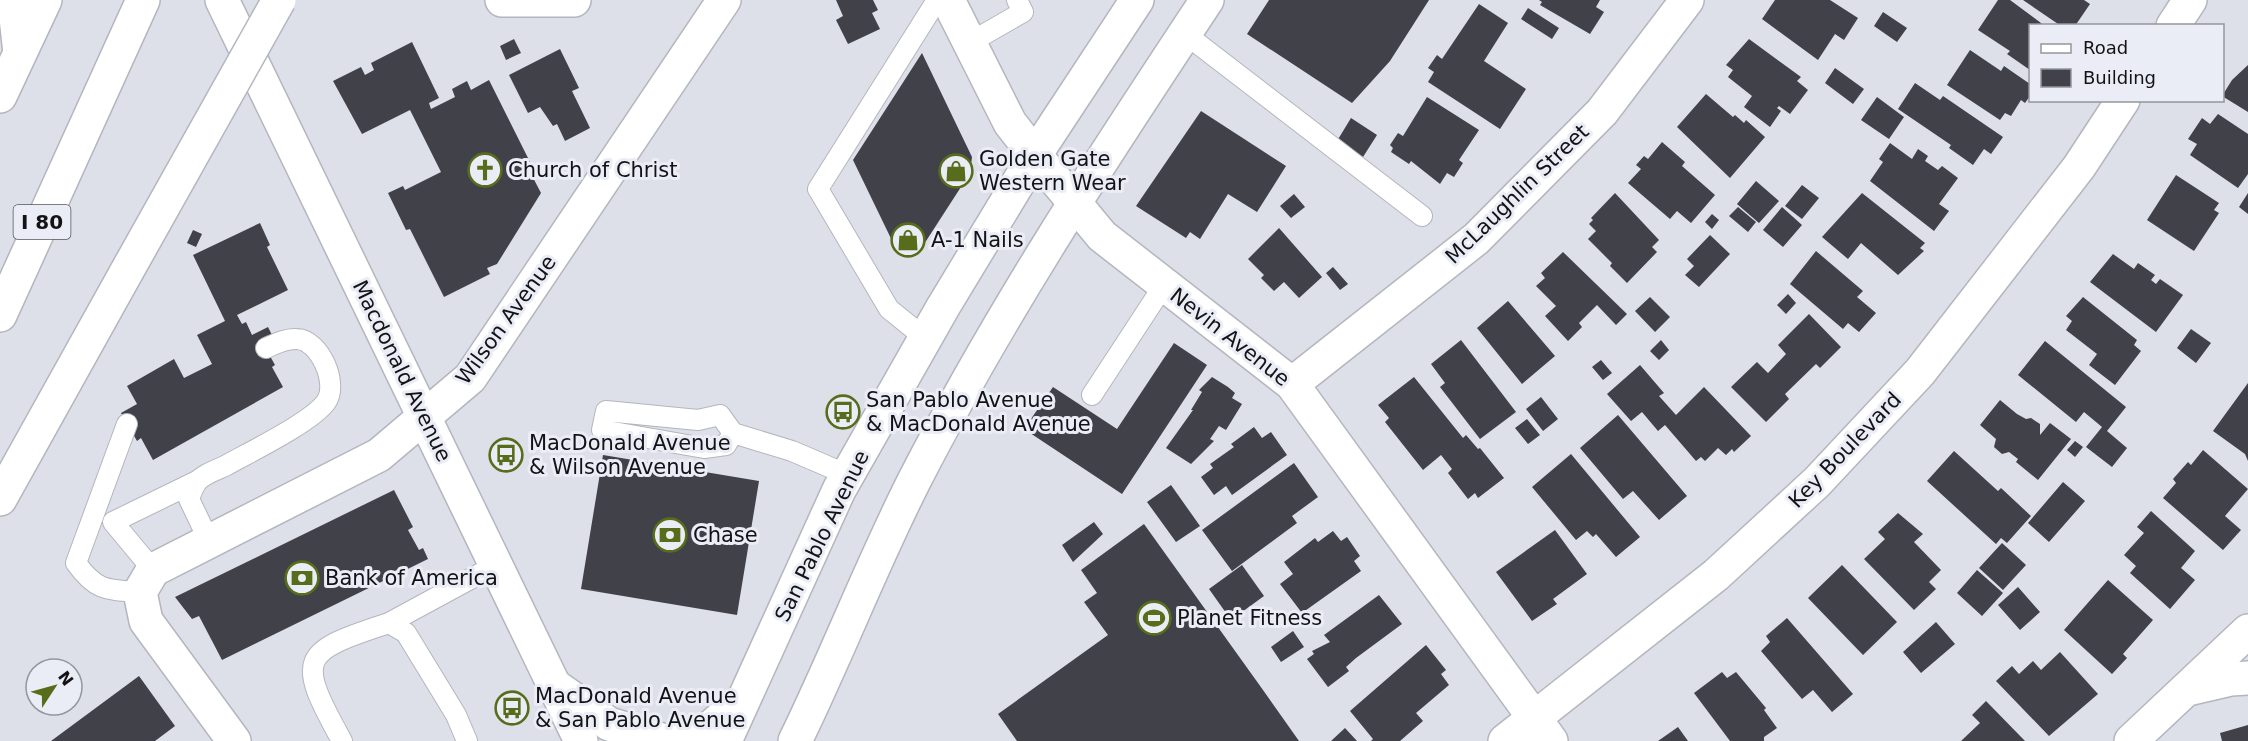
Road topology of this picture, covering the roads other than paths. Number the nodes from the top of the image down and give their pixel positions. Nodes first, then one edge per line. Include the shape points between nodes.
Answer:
1 (14, 0) edge
2 (45, 0) edge
3 (143, 0) edge
4 (222, 0) edge
5 (279, 0) edge
6 (502, 0) edge
7 (574, 0) edge
8 (724, 0) edge
9 (937, 0) edge
10 (948, 0) edge
11 (1017, 0) edge
12 (1137, 0) edge
13 (1206, 0) edge
14 (1687, 0) edge
15 (2190, 0) edge
16 (2174, 24) edge
17 (1184, 33) junction
18 (969, 43) junction
19 (20, 53) junction
20 (0, 96) edge
21 (2122, 102) edge
22 (1035, 155) junction
23 (1074, 202) junction
24 (1422, 216) dead end
25 (1164, 285) junction
26 (0, 315) edge
27 (925, 339) junction
28 (266, 348) dead end
29 (1292, 384) junction
30 (1092, 395) dead end
31 (425, 419) junction
32 (128, 424) dead end
33 (734, 433) junction
34 (848, 475) junction
35 (197, 481) junction
36 (0, 499) edge
37 (92, 515) junction
38 (113, 522) junction
39 (209, 541) junction
40 (496, 565) junction
41 (146, 594) junction
42 (389, 623) junction
43 (2248, 631) edge
44 (2248, 678) edge
45 (555, 686) junction
46 (2186, 690) junction
47 (745, 696) junction
48 (1543, 729) edge
49 (234, 741) edge
50 (342, 741) edge
51 (467, 741) edge
52 (581, 741) edge
53 (667, 741) edge
54 (725, 741) edge
55 (795, 741) edge
56 (1505, 741) edge
57 (2131, 741) edge

1 - 19 main road
2 - 19 main road
3 - 26 main road, I 80
4 - 31 main road, Macdonald Avenue
5 - 36 main road, bridge
6 - 7 main road
8 - 31 main road, Wilson Avenue via 470,378
9 - 27 lane via 818,189 889,309
10 - 18 main road, Nevin Avenue
11 - 18 lane via 1023,12
12 - 22 main road, San Pablo Avenue
13 - 17 main road
14 - 29 main road, McLaughlin Street via 1602,112 1476,239
15 - 16 main road
17 - 23 main road
17 - 24 lane
18 - 22 main road, Nevin Avenue via 1010,123
19 - 20 main road
21 - 48 main road, Key Boulevard via 2079,167 1920,372 1817,482
22 - 23 main road, Nevin Avenue
22 - 27 main road, San Pablo Avenue
23 - 25 main road, Nevin Avenue via 1102,236
23 - 55 main road via 992,337 914,483
25 - 29 main road, Nevin Avenue
25 - 30 lane
27 - 34 main road, San Pablo Avenue
28 - 35 lane via 297,339 309,343 326,369 330,383 328,400 319,411 273,440
29 - 48 main road, Nevin Avenue
31 - 39 main road, Wilson Avenue via 379,455
31 - 40 main road, Macdonald Avenue
32 - 37 lane
33 - 33 lane via 726,445 704,448 602,430 606,411 698,420 720,415
33 - 34 lane via 792,450
34 - 47 main road, San Pablo Avenue
35 - 38 lane
35 - 39 lane via 189,499
37 - 38 lane
37 - 41 lane via 76,563 101,588
38 - 41 lane
39 - 41 main road, Wilson Avenue
40 - 42 lane
40 - 45 main road, Macdonald Avenue
41 - 49 main road
42 - 50 lane via 345,637 319,652 311,671 316,694
42 - 51 lane via 406,633 456,715
43 - 46 main road
44 - 46 main road
45 - 52 main road, Macdonald Avenue
45 - 53 main road via 609,724
46 - 57 main road
47 - 53 main road via 703,734
47 - 54 main road, San Pablo Avenue
48 - 56 main road, Key Boulevard

